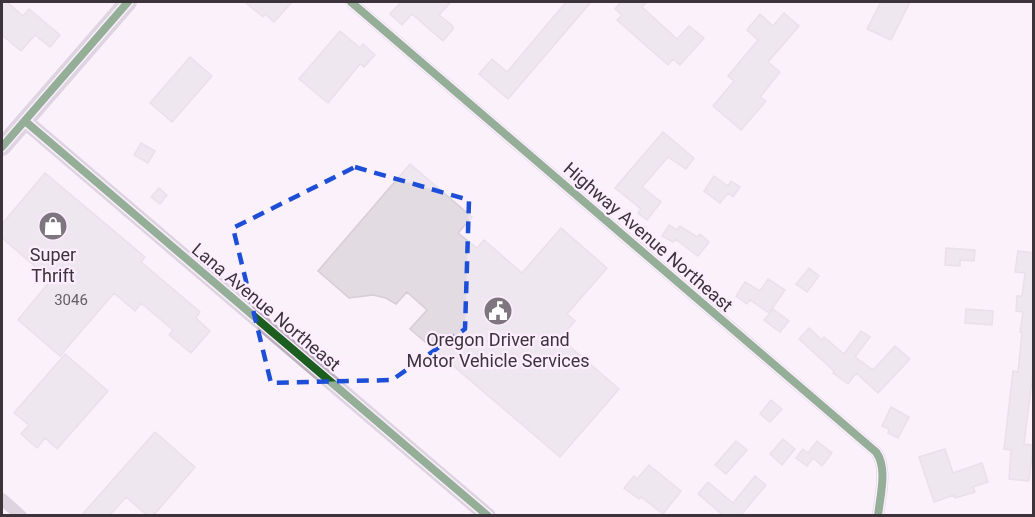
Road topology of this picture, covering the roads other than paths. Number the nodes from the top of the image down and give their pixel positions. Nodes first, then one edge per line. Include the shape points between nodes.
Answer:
1 (128, 2) edge
2 (351, 2) edge
3 (25, 122) junction
4 (2, 147) edge
5 (2, 499) edge
6 (21, 516) edge
7 (488, 516) edge
8 (878, 516) edge

1 - 3 main road
2 - 8 street, Highway Avenue Northeast via 876,452 882,466
3 - 4 main road
3 - 7 street, Lana Avenue Northeast
5 - 6 street

